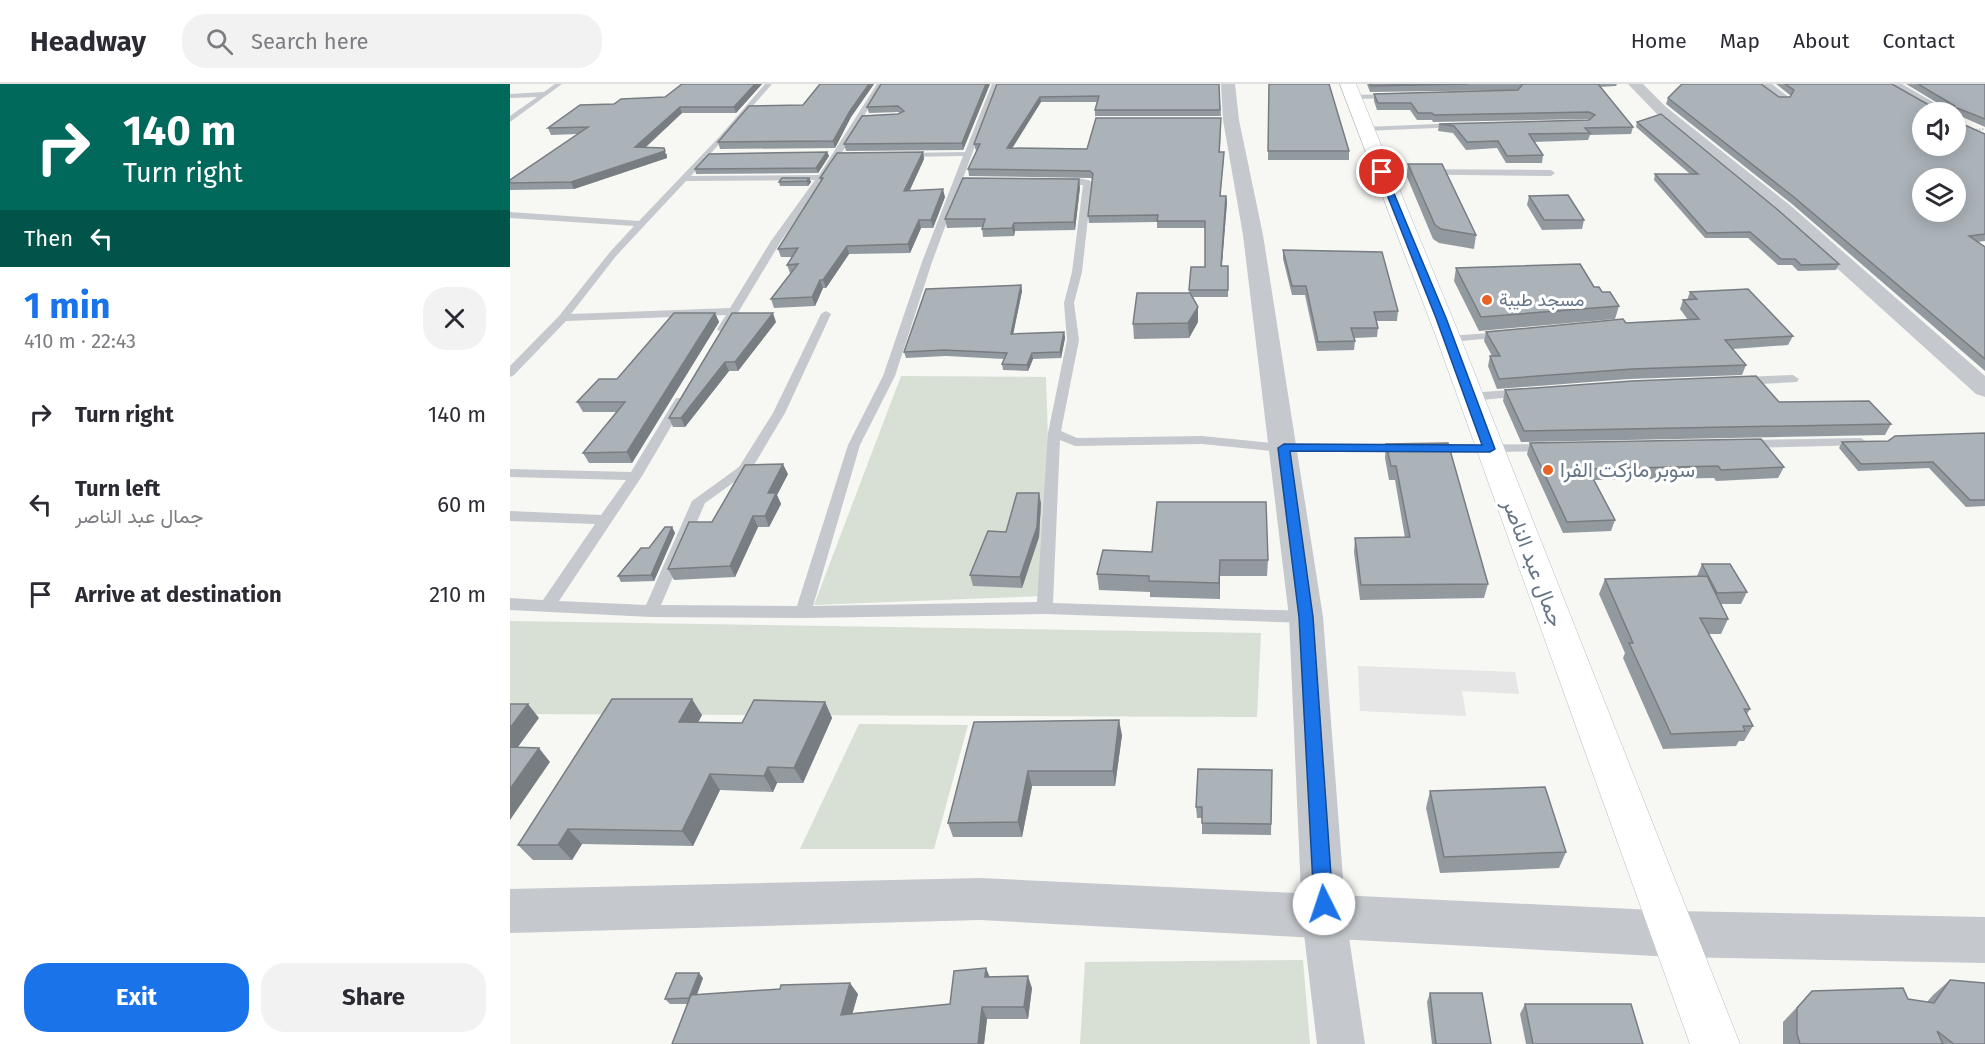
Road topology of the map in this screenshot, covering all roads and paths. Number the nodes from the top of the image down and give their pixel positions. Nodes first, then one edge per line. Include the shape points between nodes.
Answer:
1 (559, 84) edge
2 (770, 84) edge
3 (880, 84) edge
4 (995, 84) edge
5 (1228, 84) edge
6 (1635, 84) edge
7 (1762, 84) edge
8 (1891, 84) edge
9 (1350, 90) edge
10 (544, 94) junction
11 (1409, 95) edge
12 (510, 96) edge
13 (1783, 98) edge
14 (1924, 102) edge
15 (510, 120) edge
16 (1465, 125) edge
17 (1365, 129) junction
18 (1973, 129) edge
19 (1985, 129) edge
20 (707, 154) junction
21 (719, 154) edge
22 (968, 154) junction
23 (891, 155) edge
24 (1382, 172) junction
25 (1551, 173) dead end
26 (822, 177) junction
27 (683, 179) junction
28 (1053, 182) edge
29 (510, 215) edge
30 (641, 224) junction
31 (734, 311) junction
32 (826, 314) dead end
33 (563, 318) junction
34 (1518, 333) edge
35 (1449, 339) junction
36 (716, 340) edge
37 (510, 373) edge
38 (1793, 379) dead end
39 (1734, 381) edge
40 (687, 389) edge
41 (1985, 389) edge
42 (1537, 392) edge
43 (1469, 397) junction
44 (1054, 433) junction
45 (1872, 442) edge
46 (1729, 444) edge
47 (1561, 447) edge
48 (1284, 448) junction
49 (1490, 449) junction
50 (510, 473) edge
51 (635, 476) junction
52 (510, 516) edge
53 (605, 520) junction
54 (510, 604) edge
55 (547, 606) junction
56 (1045, 608) junction
57 (651, 611) junction
58 (804, 612) junction
59 (1306, 617) junction
60 (510, 911) edge
61 (1324, 917) junction
62 (1674, 934) junction
63 (1985, 940) edge
64 (1341, 1044) edge
65 (1715, 1044) edge

1 - 10 lane
2 - 20 lane
3 - 26 lane
4 - 22 lane
5 - 48 street via 1225,120 1253,235
6 - 41 street
7 - 13 street
8 - 14 street
9 - 11 lane
9 - 17 main road, جمال عبد الناصر
10 - 12 lane
10 - 15 lane
16 - 17 lane
17 - 24 main road, جمال عبد الناصر
18 - 19 path
20 - 21 lane
20 - 27 lane
22 - 23 lane
22 - 58 lane via 965,181 927,262 889,376 854,445
24 - 25 lane
24 - 35 main road, جمال عبد الناصر
26 - 27 lane
26 - 31 lane via 776,241
27 - 30 lane
28 - 44 lane via 1088,182 1077,272 1069,303 1073,340
29 - 30 lane
30 - 33 lane
31 - 33 lane
31 - 36 lane
32 - 57 lane via 779,413 744,470 699,501
33 - 37 lane
34 - 35 lane
35 - 43 main road, جمال عبد الناصر
38 - 39 lane
40 - 51 lane
42 - 43 lane
43 - 49 main road, جمال عبد الناصر
44 - 48 lane via 1076,442 1202,440
44 - 56 lane
45 - 46 lane
47 - 49 lane
48 - 49 lane
48 - 59 street
49 - 62 main road, جمال عبد الناصر
50 - 51 lane
51 - 53 lane
52 - 53 lane
53 - 55 lane
54 - 55 lane
55 - 57 lane
56 - 58 lane
56 - 59 lane
57 - 58 lane
59 - 61 street
60 - 61 street via 980,899
61 - 62 street
61 - 64 street
62 - 63 street
62 - 65 main road, جمال عبد الناصر

